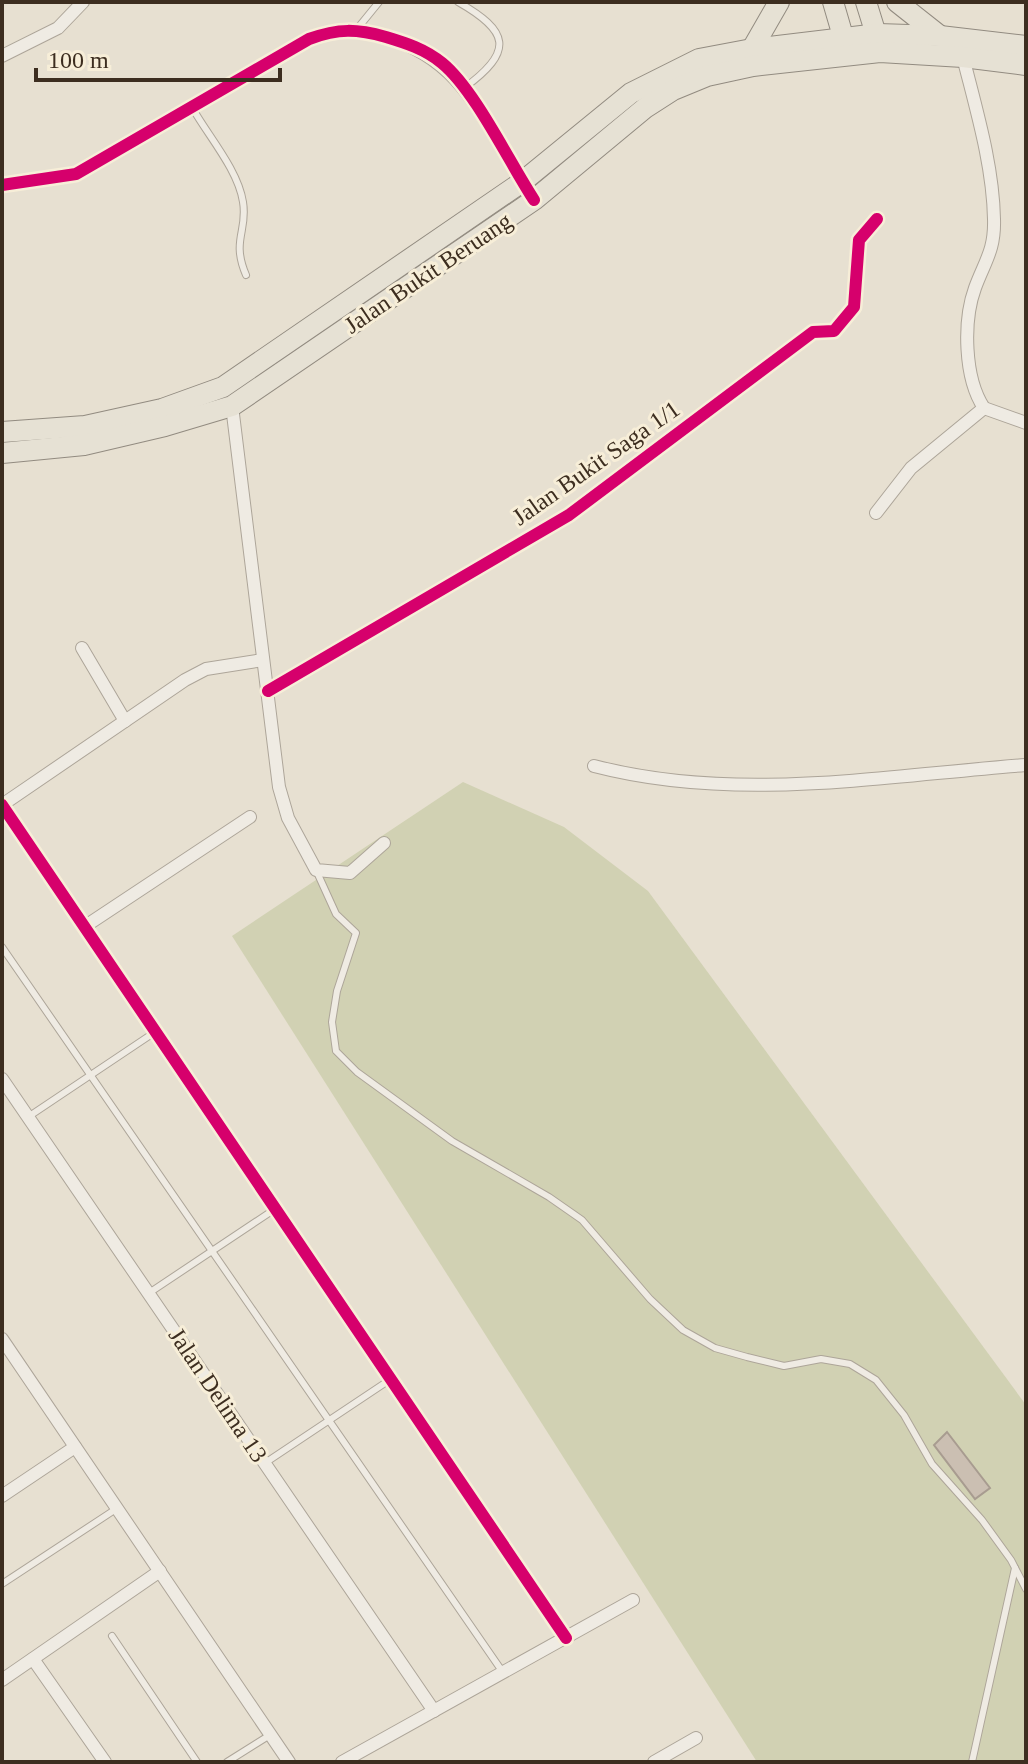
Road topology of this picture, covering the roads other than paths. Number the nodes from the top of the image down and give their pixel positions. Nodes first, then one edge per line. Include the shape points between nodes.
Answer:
1 (83, 2) edge
2 (379, 2) edge
3 (458, 2) edge
4 (779, 2) edge
5 (833, 2) edge
6 (866, 2) edge
7 (897, 2) edge
8 (357, 29) junction
9 (940, 36) junction
10 (879, 43) junction
11 (847, 46) junction
12 (1026, 46) edge
13 (752, 49) junction
14 (2, 56) edge
15 (963, 57) junction
16 (1026, 65) edge
17 (464, 88) junction
18 (193, 109) junction
19 (522, 182) junction
20 (2, 185) edge
21 (534, 200) junction
22 (877, 219) dead end
23 (246, 275) dead end
24 (232, 406) junction
25 (984, 408) junction
26 (1026, 423) edge
27 (2, 432) edge
28 (2, 453) edge
29 (876, 513) dead end
30 (82, 648) dead end
31 (263, 660) junction
32 (268, 691) junction
33 (125, 721) junction
34 (1026, 765) edge
35 (594, 766) dead end
36 (2, 805) edge
37 (250, 817) dead end
38 (384, 843) dead end
39 (316, 870) junction
40 (84, 927) junction
41 (2, 947) edge
42 (155, 1032) junction
43 (91, 1075) junction
44 (2, 1079) edge
45 (28, 1117) junction
46 (275, 1209) junction
47 (212, 1251) junction
48 (149, 1293) junction
49 (2, 1339) edge
50 (391, 1379) junction
51 (330, 1420) junction
52 (75, 1447) junction
53 (265, 1463) junction
54 (2, 1496) edge
55 (117, 1508) junction
56 (1015, 1568) junction
57 (160, 1571) junction
58 (2, 1584) edge
59 (1026, 1589) edge
60 (633, 1600) dead end
61 (112, 1636) dead end
62 (566, 1638) junction
63 (33, 1659) junction
64 (503, 1672) junction
65 (2, 1680) edge
66 (434, 1711) junction
67 (270, 1735) junction
68 (696, 1738) dead end
69 (105, 1762) edge
70 (197, 1762) edge
71 (227, 1762) edge
72 (289, 1762) edge
73 (342, 1762) edge
74 (654, 1762) edge
75 (972, 1762) edge

1 - 14 street via 58,28
2 - 8 lane
3 - 17 lane via 489,20 500,43 484,74
4 - 13 main road
5 - 11 main road
6 - 10 main road
7 - 9 main road
8 - 17 street via 427,52
8 - 18 street via 309,39
9 - 10 main road, Jalan Bukit Beruang
9 - 12 main road, Jalan Bukit Beruang
10 - 11 main road, Jalan Bukit Beruang
10 - 15 main road, Jalan Bukit Beruang
11 - 13 main road, Jalan Bukit Beruang
11 - 21 main road, Jalan Bukit Beruang via 707,76 673,90
13 - 19 main road, Jalan Bukit Beruang via 699,59 662,74
15 - 16 main road, Jalan Bukit Beruang
15 - 25 street via 995,218 991,257 976,286 969,321 975,390
17 - 19 street
18 - 20 street via 76,174
18 - 23 lane via 240,192 244,214 237,241
19 - 21 street
19 - 27 main road, Jalan Bukit Beruang via 223,387 162,409 85,426
21 - 24 main road, Jalan Bukit Beruang
22 - 32 street, Jalan Bukit Saga 1/1 via 859,240 854,307 834,331 813,332 569,515
24 - 28 main road, Jalan Bukit Beruang via 84,445
24 - 31 street
25 - 26 street
25 - 29 street via 911,468
30 - 33 street
31 - 32 street
31 - 33 street via 206,669
32 - 39 street via 282,797
33 - 36 street
34 - 35 street via 786,787 716,785
36 - 40 street
37 - 40 street
38 - 39 street via 350,873
39 - 56 lane via 336,914 356,933 332,1022 336,1051 357,1072 452,1141 582,1220 683,1330 715,1348 747,1357 784,1366 821,1359 850,1364 876,1380 932,1464 982,1520
40 - 42 street
41 - 43 lane
42 - 43 lane
42 - 46 street
43 - 45 lane
43 - 47 lane
44 - 45 street, Jalan Delima 13
45 - 48 street, Jalan Delima 13
46 - 47 lane
46 - 50 street
47 - 48 lane
47 - 51 lane
48 - 53 street, Jalan Delima 13
49 - 52 street
50 - 51 lane
50 - 62 street
51 - 53 lane
51 - 64 lane
52 - 54 street
52 - 55 street
53 - 66 street, Jalan Delima 13
55 - 57 street
55 - 58 lane
56 - 59 lane
56 - 75 lane
57 - 63 street
57 - 67 street
60 - 62 street
61 - 70 lane
62 - 64 street
63 - 65 street
63 - 69 street
64 - 66 street
66 - 73 street
67 - 71 lane
67 - 72 street
68 - 74 street

